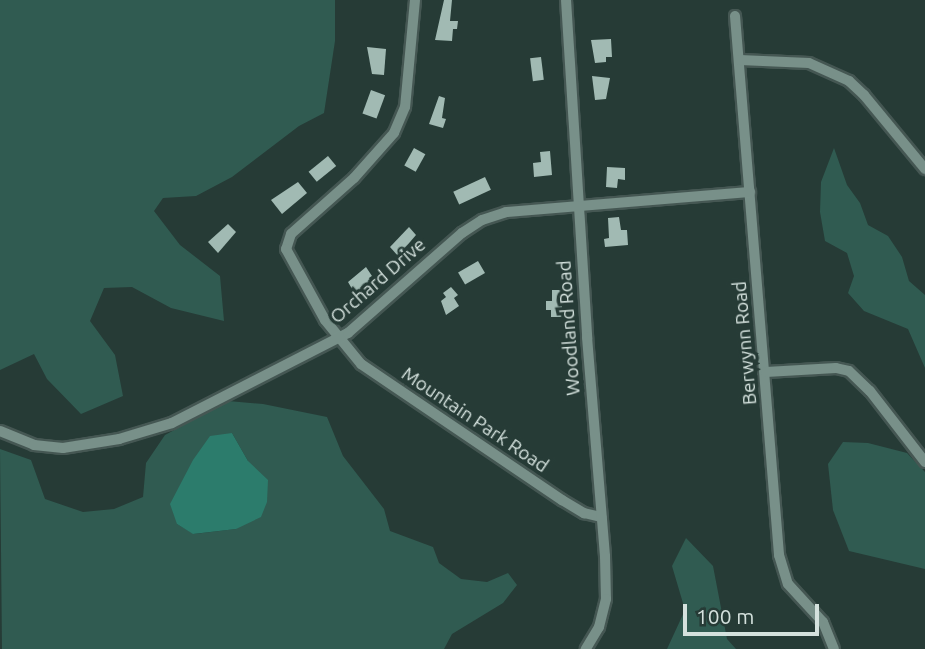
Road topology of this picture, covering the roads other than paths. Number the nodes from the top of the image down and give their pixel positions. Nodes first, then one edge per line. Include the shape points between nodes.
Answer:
1 (415, 0) edge
2 (566, 0) edge
3 (736, 16) dead end
4 (740, 60) junction
5 (921, 156) edge
6 (925, 169) edge
7 (750, 192) junction
8 (579, 204) junction
9 (338, 339) junction
10 (766, 372) junction
11 (0, 431) edge
12 (925, 462) edge
13 (602, 517) junction
14 (586, 649) edge
15 (834, 649) edge

1 - 9 street, Mountain Park Road via 405,107 394,133 287,242 290,262
2 - 8 street, Woodland Road
3 - 4 street, Berwynn Road
4 - 5 street via 786,60 833,72 864,95
4 - 7 street, Berwynn Road
5 - 6 street
7 - 8 street, Orchard Drive
7 - 10 street, Berwynn Road
8 - 9 street, Orchard Drive via 506,212 482,220
8 - 13 street, Woodland Road
9 - 11 street, Orchard Drive via 172,423 119,439 64,448 34,445
9 - 13 street, Mountain Park Road via 387,383 562,500
10 - 12 street via 849,371
10 - 15 street, Berwynn Road via 779,555 788,584 824,622
13 - 14 street, Woodland Road via 606,599 599,627

